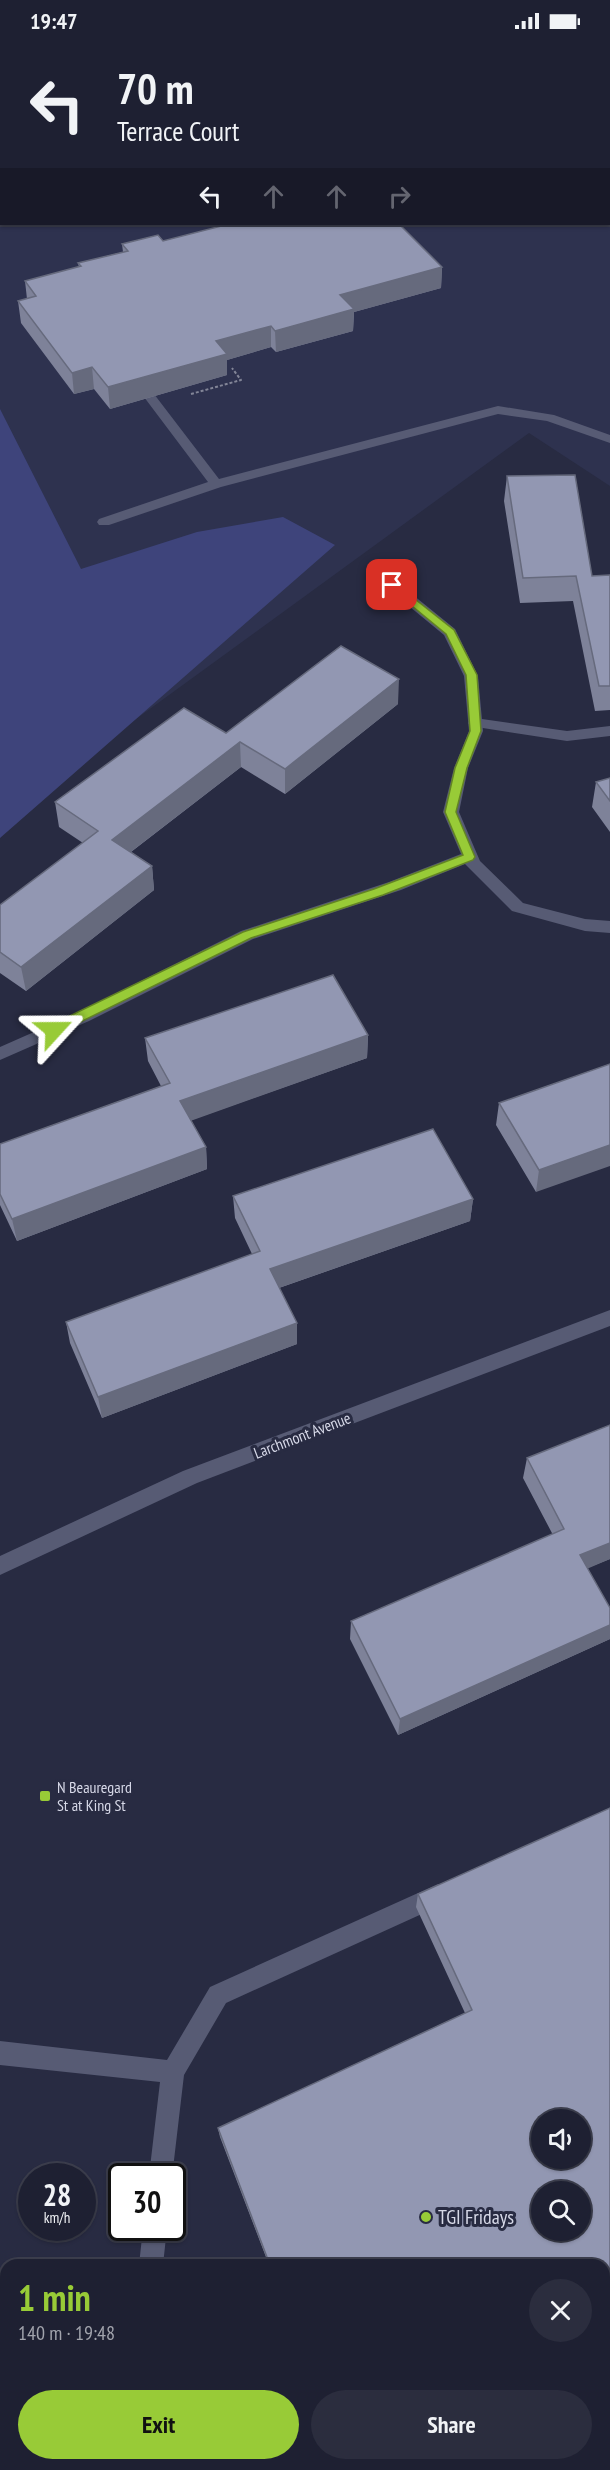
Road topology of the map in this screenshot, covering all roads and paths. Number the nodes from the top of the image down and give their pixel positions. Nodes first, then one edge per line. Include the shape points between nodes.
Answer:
1 (150, 397) edge
2 (610, 439) edge
3 (216, 484) junction
4 (104, 522) dead end
5 (392, 585) dead end
6 (475, 723) junction
7 (610, 731) edge
8 (469, 857) junction
9 (610, 927) edge
10 (0, 1054) edge
11 (610, 1318) edge
12 (0, 1566) edge
13 (458, 1886) edge
14 (0, 2053) edge
15 (173, 2072) junction
16 (162, 2163) edge
17 (154, 2241) edge
18 (152, 2259) edge

1 - 3 street
2 - 3 street via 549,418 498,410
3 - 4 street
5 - 6 street via 450,632 471,675
6 - 7 street via 567,736
6 - 8 street via 476,731 461,768 451,812
8 - 9 street via 518,907 585,925
8 - 10 street via 365,897 247,935
11 - 12 street, Larchmont Avenue via 190,1477
13 - 15 street via 218,1995
14 - 15 street
15 - 16 street
17 - 18 street

